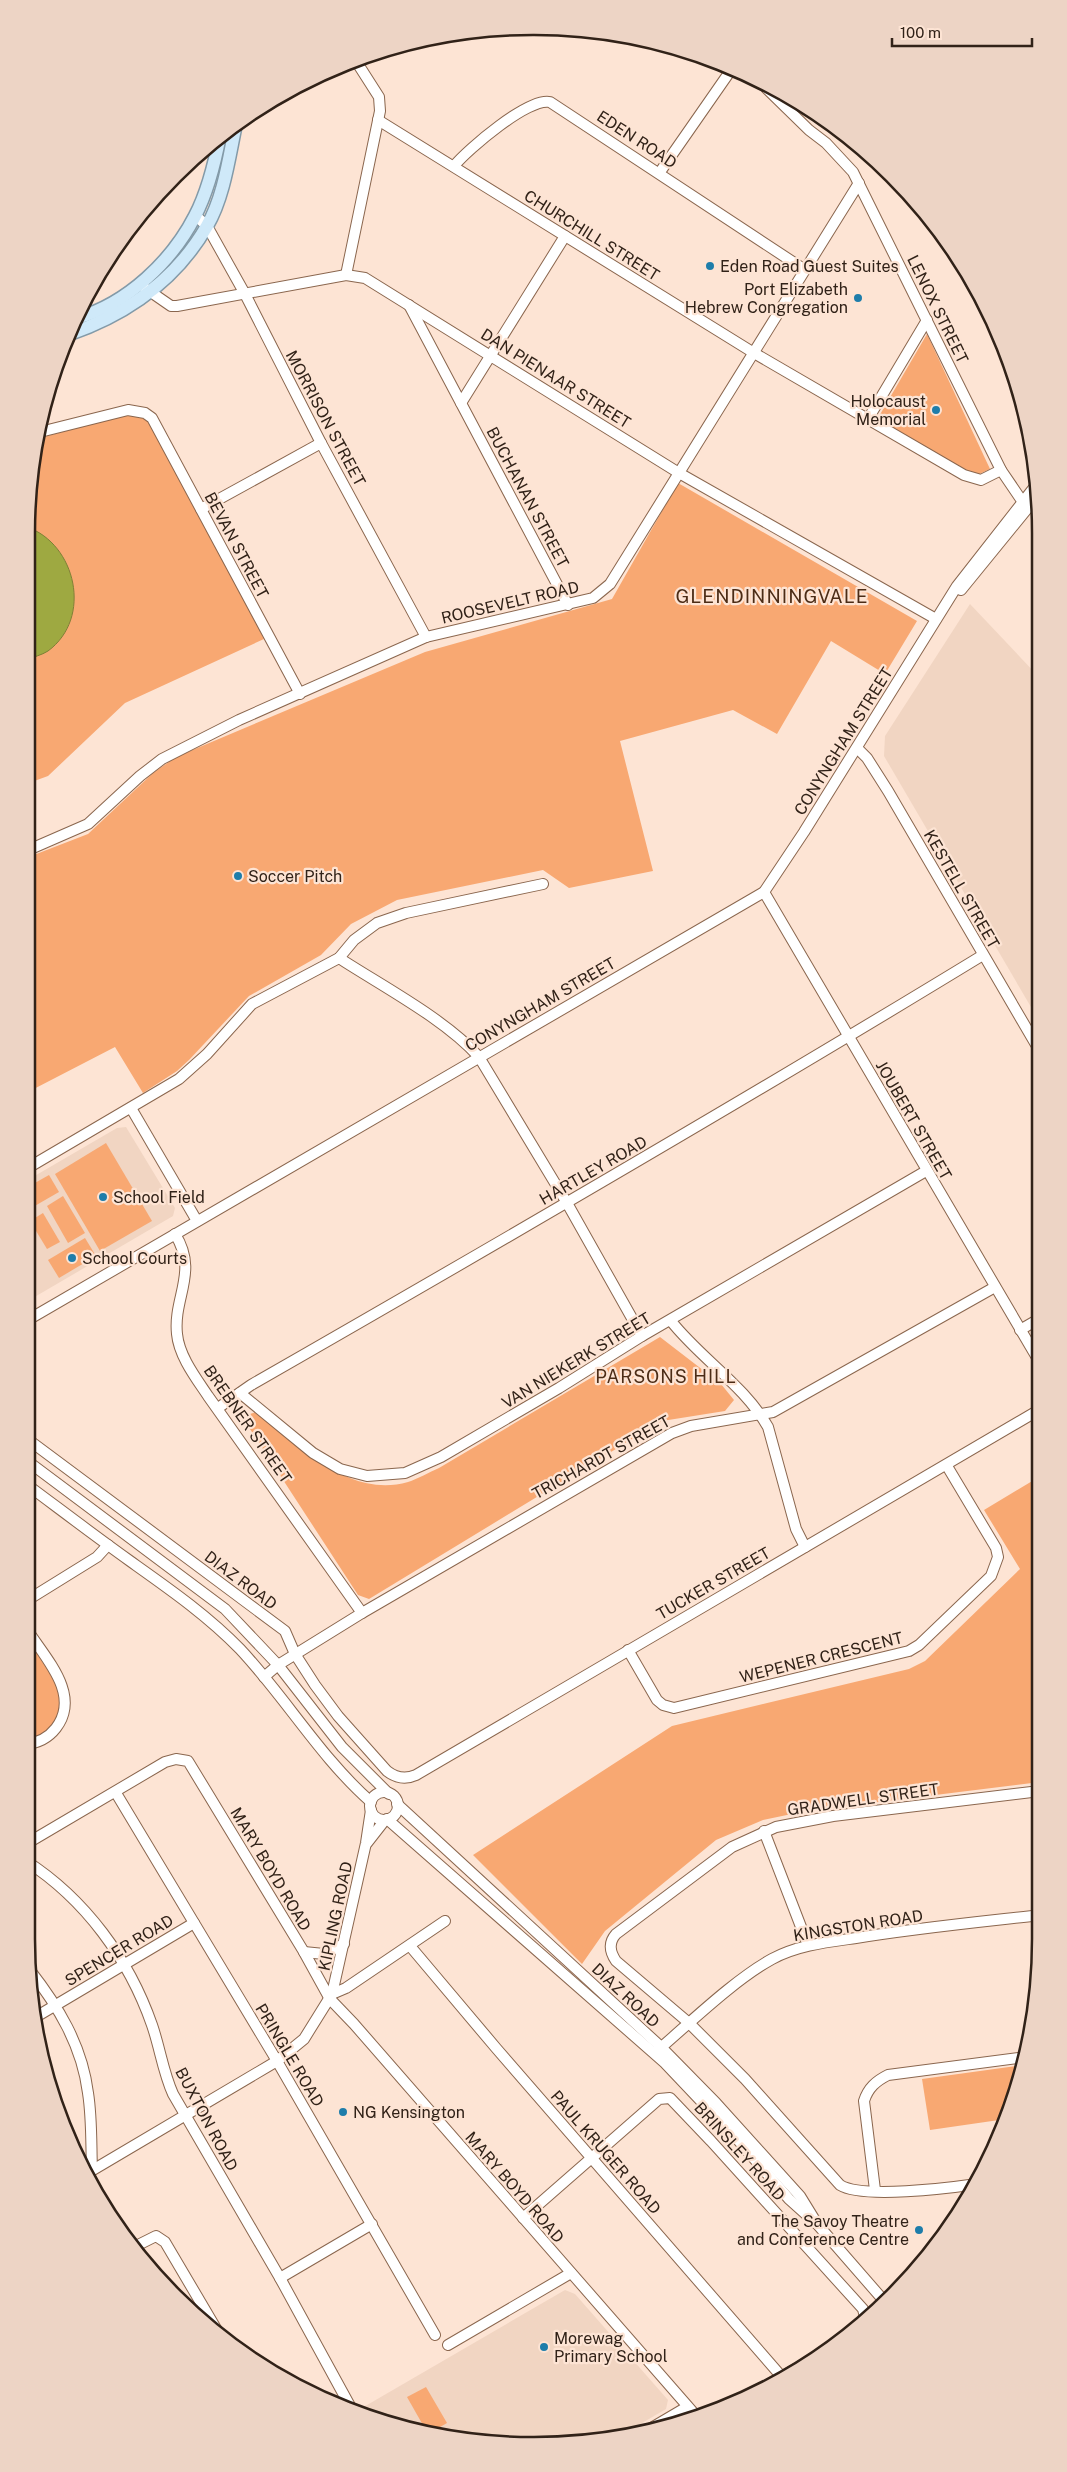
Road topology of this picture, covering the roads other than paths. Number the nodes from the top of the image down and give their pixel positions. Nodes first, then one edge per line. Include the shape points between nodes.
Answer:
1 (359, 66) edge
2 (727, 74) edge
3 (777, 99) edge
4 (801, 113) edge
5 (378, 120) junction
6 (234, 135) edge
7 (225, 142) edge
8 (826, 143) junction
9 (232, 145) junction
10 (216, 150) edge
11 (454, 166) junction
12 (660, 172) junction
13 (859, 183) junction
14 (196, 216) junction
15 (207, 226) junction
16 (565, 236) junction
17 (805, 270) junction
18 (346, 275) junction
19 (145, 288) junction
20 (245, 294) junction
21 (409, 304) junction
22 (85, 314) edge
23 (928, 320) junction
24 (78, 331) edge
25 (754, 353) junction
26 (491, 355) junction
27 (461, 403) junction
28 (868, 419) junction
29 (46, 430) edge
30 (322, 443) junction
31 (1001, 470) junction
32 (679, 473) junction
33 (1029, 498) edge
34 (201, 509) junction
35 (568, 605) junction
36 (936, 619) junction
37 (426, 637) junction
38 (300, 694) junction
39 (857, 748) junction
40 (35, 847) edge
41 (543, 884) dead end
42 (764, 892) junction
43 (984, 955) junction
44 (339, 958) junction
45 (850, 1037) junction
46 (1032, 1038) edge
47 (479, 1057) junction
48 (131, 1108) junction
49 (35, 1164) edge
50 (926, 1171) junction
51 (567, 1203) junction
52 (197, 1221) junction
53 (176, 1234) junction
54 (995, 1287) junction
55 (35, 1316) edge
56 (671, 1321) junction
57 (1032, 1323) edge
58 (1020, 1330) junction
59 (642, 1336) junction
60 (1032, 1350) edge
61 (240, 1393) junction
62 (218, 1408) junction
63 (1032, 1414) edge
64 (761, 1415) junction
65 (35, 1445) edge
66 (947, 1466) junction
67 (35, 1467) edge
68 (35, 1491) edge
69 (108, 1545) junction
70 (805, 1546) junction
71 (35, 1595) edge
72 (362, 1613) junction
73 (35, 1642) edge
74 (628, 1650) junction
75 (295, 1654) junction
76 (278, 1665) junction
77 (264, 1678) junction
78 (35, 1741) edge
79 (402, 1778) joint
80 (116, 1793) junction
81 (1032, 1793) edge
82 (389, 1794) junction
83 (397, 1804) junction
84 (371, 1806) junction
85 (386, 1820) junction
86 (377, 1828) junction
87 (403, 1832) junction
88 (764, 1832) junction
89 (35, 1839) edge
90 (366, 1843) junction
91 (35, 1868) edge
92 (1032, 1916) edge
93 (445, 1921) dead end
94 (194, 1923) junction
95 (344, 1944) junction
96 (610, 1945) joint
97 (410, 1946) junction
98 (808, 1946) junction
99 (304, 1952) junction
100 (124, 1965) junction
101 (37, 1979) edge
102 (331, 1997) junction
103 (56, 2005) junction
104 (41, 2014) edge
105 (689, 2023) junction
106 (658, 2050) junction
107 (1017, 2058) edge
108 (277, 2061) junction
109 (184, 2115) junction
110 (592, 2158) junction
111 (89, 2164) edge
112 (92, 2170) edge
113 (966, 2185) edge
114 (875, 2190) junction
115 (522, 2218) junction
116 (372, 2224) junction
117 (140, 2244) edge
118 (571, 2273) junction
119 (280, 2278) junction
120 (880, 2296) edge
121 (864, 2312) edge
122 (209, 2316) edge
123 (435, 2336) dead end
124 (448, 2345) dead end
125 (778, 2373) edge
126 (347, 2401) edge
127 (687, 2407) junction
128 (692, 2412) edge
129 (667, 2419) edge

1 - 5 street via 379,98
2 - 12 street
3 - 8 street, LENOX STREET
4 - 8 street, LENOX STREET
5 - 11 street, CHURCHILL STREET
5 - 18 street
6 - 9 main road
7 - 9 street
8 - 13 street, LENOX STREET
9 - 15 main road
10 - 14 main road
11 - 12 street, EDEN ROAD via 474,144 534,103 544,101 555,104
11 - 16 street, CHURCHILL STREET
12 - 17 street, EDEN ROAD
13 - 17 street, ROOSEVELT ROAD
13 - 23 street, LENOX STREET
14 - 15 street, MORRISON STREET
14 - 19 main road
15 - 19 main road via 178,265
15 - 20 street, MORRISON STREET
16 - 25 street, CHURCHILL STREET
16 - 26 street
17 - 25 street, ROOSEVELT ROAD
18 - 20 street, DAN PIENAAR STREET
18 - 21 street, DAN PIENAAR STREET via 366,278
19 - 20 street, DAN PIENAAR STREET via 171,306
19 - 22 main road
19 - 24 main road via 129,308
20 - 30 street, MORRISON STREET
21 - 26 street, DAN PIENAAR STREET
21 - 27 street, BUCHANAN STREET
23 - 28 street
23 - 31 street, LENOX STREET
25 - 28 street, CHURCHILL STREET
25 - 32 street, ROOSEVELT ROAD
26 - 27 street
26 - 32 street, DAN PIENAAR STREET
27 - 35 street, BUCHANAN STREET
28 - 31 street, CHURCHILL STREET via 972,479 981,480
29 - 34 street, BEVAN STREET via 121,411 145,413 157,423
30 - 34 street
30 - 37 street, MORRISON STREET
31 - 33 street, LENOX STREET
32 - 35 street, ROOSEVELT ROAD via 610,584 593,598
32 - 36 street, DAN PIENAAR STREET
33 - 36 street, CONYNGHAM STREET via 977,559
34 - 38 street, BEVAN STREET
35 - 37 street, ROOSEVELT ROAD
36 - 39 street, CONYNGHAM STREET
37 - 38 street, ROOSEVELT ROAD
38 - 40 street, ROOSEVELT ROAD via 162,759 88,824
39 - 42 street, CONYNGHAM STREET
39 - 43 street, KESTELL STREET via 888,790
41 - 44 street via 391,918 365,931
42 - 45 street, JOUBERT STREET
42 - 47 street, CONYNGHAM STREET
43 - 45 street, HARTLEY ROAD
43 - 46 street, KESTELL STREET
44 - 47 street via 444,1026
44 - 48 street via 260,998 195,1065 169,1086
45 - 50 street, JOUBERT STREET
45 - 51 street, HARTLEY ROAD
47 - 51 street
47 - 52 street, CONYNGHAM STREET
48 - 49 street
48 - 52 street
50 - 54 street, JOUBERT STREET
50 - 56 street, VAN NIEKERK STREET
51 - 59 street
51 - 61 street, HARTLEY ROAD
52 - 53 street, CONYNGHAM STREET
53 - 55 street, CONYNGHAM STREET
53 - 62 street, BREBNER STREET via 185,1250 186,1263 177,1336 198,1381
54 - 58 street, JOUBERT STREET
54 - 64 street, TRICHARDT STREET via 782,1408
56 - 59 street, VAN NIEKERK STREET
56 - 64 street
57 - 58 street
58 - 60 street, JOUBERT STREET
59 - 61 street, VAN NIEKERK STREET via 441,1456 390,1476 353,1474 327,1462
61 - 62 street, HARTLEY ROAD
62 - 72 street, BREBNER STREET
63 - 66 street, TUCKER STREET
64 - 70 street via 768,1426 796,1529
64 - 72 street, TRICHARDT STREET via 691,1426 672,1433
65 - 75 street, DIAZ ROAD via 285,1631
66 - 70 street, TUCKER STREET
66 - 74 street, WEPENER CRESCENT via 996,1548 998,1557 991,1576 909,1651 674,1708 657,1700
67 - 76 street, DIAZ ROAD via 206,1593
68 - 69 street
69 - 71 street via 96,1557
69 - 77 street via 214,1625
70 - 74 street, TUCKER STREET
72 - 75 street, TRICHARDT STREET
73 - 78 street via 62,1684 66,1699 63,1716 50,1735
74 - 79 street, TUCKER STREET via 416,1775
75 - 76 street, TRICHARDT STREET
75 - 79 street, DIAZ ROAD via 338,1716 387,1771
76 - 77 street, TRICHARDT STREET
76 - 82 street, DIAZ ROAD via 342,1747
77 - 84 street via 333,1765
80 - 89 street
80 - 94 street, PRINGLE ROAD
80 - 99 street, MARY BOYD ROAD via 165,1762 180,1758 190,1764
81 - 88 street, GRADWELL STREET via 833,1816 788,1823
82 - 83 street
82 - 84 street via 376,1794
83 - 85 street via 394,1815
83 - 106 street, DIAZ ROAD
84 - 85 street via 376,1818
84 - 90 street, KIPLING ROAD
85 - 86 street, KIPLING ROAD
85 - 87 street, DIAZ ROAD
86 - 87 street
86 - 90 street, KIPLING ROAD
87 - 106 street, DIAZ ROAD
88 - 96 street, GRADWELL STREET via 732,1847 651,1906 616,1934
88 - 98 street
90 - 95 street, KIPLING ROAD
91 - 100 street, BUXTON ROAD via 90,1917
92 - 98 street, KINGSTON ROAD
93 - 97 street, KIPLING ROAD
94 - 100 street, SPENCER ROAD
94 - 108 street, PRINGLE ROAD
95 - 99 street via 324,1954
95 - 102 street, KIPLING ROAD
96 - 105 street, DIAZ ROAD via 616,1961
97 - 102 street, KIPLING ROAD
97 - 110 street, PAUL KRUGER ROAD
98 - 105 street, KINGSTON ROAD via 771,1960
99 - 102 street, MARY BOYD ROAD
100 - 103 street, SPENCER ROAD
100 - 109 street, BUXTON ROAD via 142,1999 167,2082
101 - 103 street
102 - 108 street, KIPLING ROAD via 304,2039
102 - 115 street, MARY BOYD ROAD
103 - 104 street, SPENCER ROAD
103 - 111 street via 71,2033 84,2073 88,2094
105 - 106 street, KINGSTON ROAD
105 - 114 street, DIAZ ROAD via 745,2079 840,2185
106 - 120 street, DIAZ ROAD
107 - 114 street via 888,2075 879,2079 864,2100
108 - 109 street, KIPLING ROAD
108 - 116 street, PRINGLE ROAD
109 - 112 street, KIPLING ROAD
109 - 119 street, BUXTON ROAD
110 - 115 street
110 - 121 street, BRINSLEY ROAD via 659,2099 670,2098
110 - 125 street, PAUL KRUGER ROAD
113 - 114 street, DIAZ ROAD
115 - 118 street, MARY BOYD ROAD
116 - 119 street
116 - 123 street, PRINGLE ROAD
117 - 122 street via 156,2236 165,2242
118 - 124 street
118 - 127 street, MARY BOYD ROAD
119 - 126 street, BUXTON ROAD
127 - 128 street, MARY BOYD ROAD
127 - 129 street

